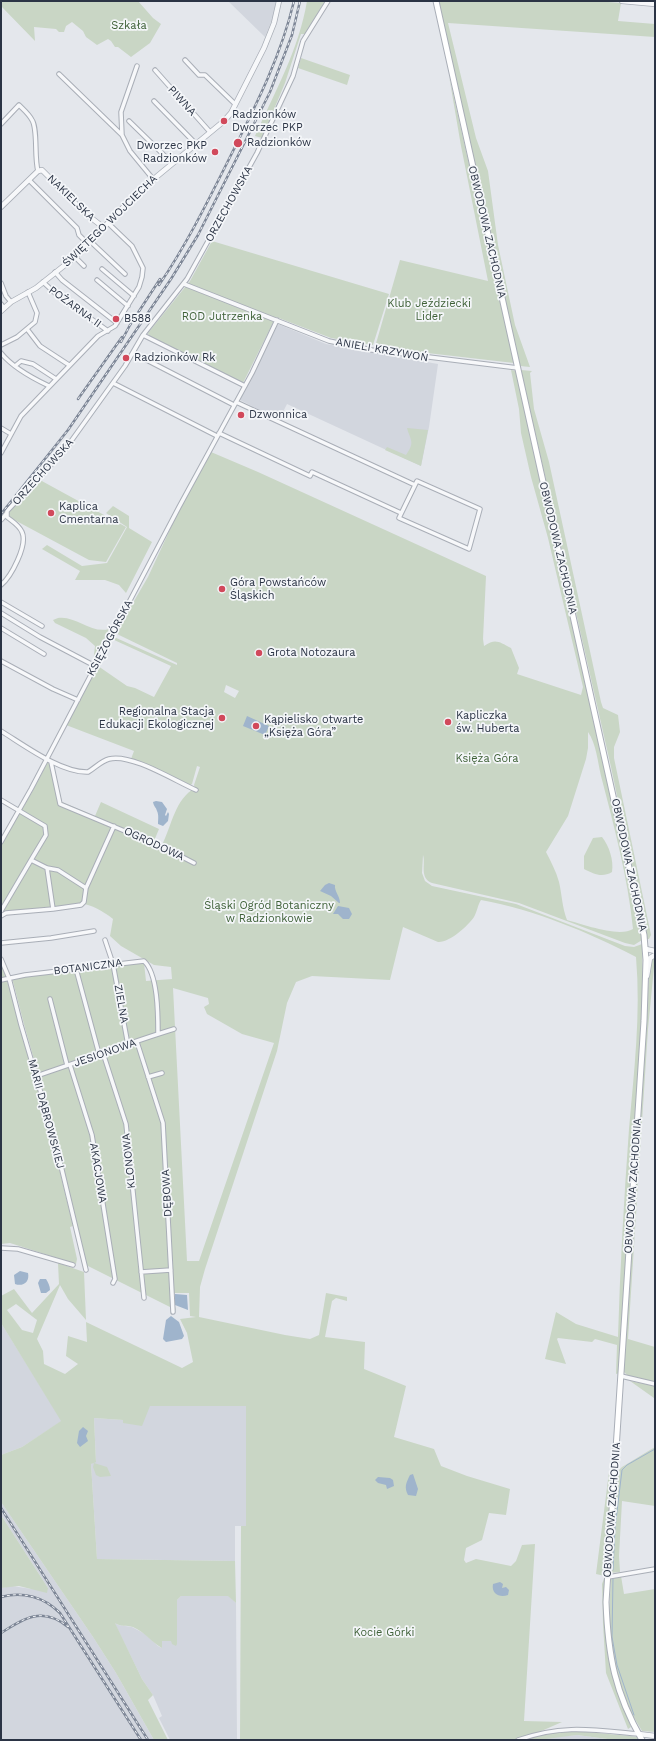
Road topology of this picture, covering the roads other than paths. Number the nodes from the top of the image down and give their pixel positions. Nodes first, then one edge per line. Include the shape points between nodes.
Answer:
1 (278, 1) edge
2 (328, 1) edge
3 (436, 1) edge
4 (622, 1) edge
5 (655, 4) edge
6 (185, 60) dead end
7 (137, 66) dead end
8 (154, 70) dead end
9 (58, 74) dead end
10 (154, 102) dead end
11 (234, 104) junction
12 (129, 121) dead end
13 (1, 124) edge
14 (210, 132) junction
15 (122, 135) junction
16 (196, 144) junction
17 (172, 163) junction
18 (39, 170) junction
19 (153, 179) junction
20 (29, 180) junction
21 (1, 207) edge
22 (108, 223) junction
23 (103, 227) junction
24 (89, 242) junction
25 (75, 257) junction
26 (84, 266) dead end
27 (102, 269) dead end
28 (55, 272) junction
29 (125, 274) dead end
30 (97, 280) dead end
31 (43, 282) junction
32 (1, 283) edge
33 (184, 284) junction
34 (28, 292) junction
35 (134, 296) junction
36 (10, 302) junction
37 (128, 306) junction
38 (2, 307) edge
39 (277, 320) junction
40 (117, 323) junction
41 (26, 329) junction
42 (108, 331) junction
43 (143, 335) junction
44 (1, 345) edge
45 (1, 353) edge
46 (132, 353) junction
47 (69, 365) junction
48 (15, 366) junction
49 (518, 368) junction
50 (56, 379) junction
51 (113, 383) junction
52 (49, 386) junction
53 (245, 386) junction
54 (235, 404) junction
55 (1, 428) edge
56 (11, 434) junction
57 (218, 434) junction
58 (1, 453) edge
59 (415, 485) junction
60 (7, 512) junction
61 (401, 513) junction
62 (1, 520) edge
63 (1, 585) edge
64 (1, 602) edge
65 (1, 613) edge
66 (42, 626) dead end
67 (1, 628) edge
68 (44, 654) dead end
69 (1, 661) edge
70 (95, 666) junction
71 (78, 700) junction
72 (1, 731) edge
73 (46, 759) junction
74 (51, 762) junction
75 (196, 790) dead end
76 (1, 800) edge
77 (19, 811) junction
78 (114, 826) junction
79 (1, 842) edge
80 (31, 860) junction
81 (194, 863) dead end
82 (47, 868) junction
83 (86, 888) junction
84 (53, 909) junction
85 (1, 911) edge
86 (1, 916) edge
87 (94, 931) dead end
88 (105, 940) dead end
89 (1, 943) edge
90 (646, 951) junction
91 (655, 951) edge
92 (655, 955) edge
93 (1, 959) edge
94 (113, 964) junction
95 (76, 969) junction
96 (9, 978) junction
97 (1, 980) edge
98 (646, 985) junction
99 (50, 999) dead end
100 (174, 1029) dead end
101 (158, 1034) junction
102 (138, 1042) junction
103 (128, 1045) junction
104 (101, 1053) junction
105 (69, 1065) junction
106 (162, 1073) dead end
107 (36, 1076) junction
108 (148, 1077) junction
109 (1, 1248) edge
110 (73, 1265) dead end
111 (86, 1270) dead end
112 (171, 1270) junction
113 (141, 1272) junction
114 (113, 1283) dead end
115 (144, 1298) dead end
116 (173, 1312) dead end
117 (621, 1376) junction
118 (655, 1384) edge
119 (655, 1569) edge
120 (608, 1576) junction
121 (639, 1734) junction
122 (655, 1736) edge
123 (518, 1740) edge
124 (642, 1740) edge

1 - 11 street, ŚWIĘTEGO WOJCIECHA via 274,23 264,48
2 - 33 street, ORZECHOWSKA via 303,41 293,76 257,153
3 - 49 main road, OBWODOWA ZACHODNIA
4 - 5 street
6 - 11 street via 199,74 206,75
7 - 15 street via 121,112
8 - 14 street, PIWNA
9 - 15 street
10 - 16 street
11 - 14 street, ŚWIĘTEGO WOJCIECHA via 231,113
12 - 17 street
13 - 18 street via 19,106 33,121 36,162
14 - 16 street, ŚWIĘTEGO WOJCIECHA
15 - 19 street via 130,151
16 - 17 street, ŚWIĘTEGO WOJCIECHA
17 - 19 street, ŚWIĘTEGO WOJCIECHA
18 - 20 street
18 - 23 street, NAKIELSKA via 44,171 85,213
19 - 22 street, ŚWIĘTEGO WOJCIECHA
20 - 21 street
20 - 24 street via 77,228 79,235
22 - 23 street, ŚWIĘTEGO WOJCIECHA
22 - 35 street via 132,246 144,269
23 - 24 street, ŚWIĘTEGO WOJCIECHA
24 - 25 street, ŚWIĘTEGO WOJCIECHA
24 - 29 street
25 - 26 street
25 - 28 street, ŚWIĘTEGO WOJCIECHA
27 - 35 street
28 - 31 street, ŚWIĘTEGO WOJCIECHA
28 - 40 street
30 - 37 street
31 - 34 street, ŚWIĘTEGO WOJCIECHA
31 - 42 street, POŻARNA II
32 - 36 street
33 - 39 street, ANIELI KRZYWOŃ
33 - 43 street, ORZECHOWSKA
34 - 36 street, ŚWIĘTEGO WOJCIECHA
34 - 41 street via 37,318
35 - 37 street
36 - 38 street, ŚWIĘTEGO WOJCIECHA
37 - 40 street
39 - 49 street, ANIELI KRZYWOŃ via 329,341 372,350
39 - 53 street, KSIĘŻOGÓRSKA
40 - 42 street
41 - 44 street via 8,343
41 - 47 street via 40,346
42 - 47 street via 98,336
43 - 46 street, ORZECHOWSKA
43 - 53 street
45 - 48 street
46 - 51 street, ORZECHOWSKA
46 - 54 street
47 - 50 street
48 - 50 street via 21,361 33,364
48 - 52 street
49 - 90 main road, OBWODOWA ZACHODNIA via 637,898
50 - 52 street
51 - 57 street
51 - 60 street, ORZECHOWSKA via 64,451
52 - 56 street via 21,416
53 - 54 street, KSIĘŻOGÓRSKA
54 - 57 street, KSIĘŻOGÓRSKA
54 - 59 street
55 - 56 street
56 - 58 street
57 - 61 street via 310,476 312,472
57 - 70 street, KSIĘŻOGÓRSKA
59 - 61 street
59 - 61 street via 417,481 480,509 469,549 399,518
60 - 62 street, ORZECHOWSKA
60 - 63 street via 7,517 20,527 24,544 7,579
64 - 66 street
65 - 70 street
67 - 68 street
69 - 71 street
70 - 71 street, KSIĘŻOGÓRSKA
71 - 73 street, KSIĘŻOGÓRSKA
72 - 73 street
73 - 74 street
73 - 77 street, KSIĘŻOGÓRSKA
74 - 75 street via 88,772 106,760 123,758
74 - 78 street, OGRODOWA via 60,804
76 - 77 street
77 - 79 street, KSIĘŻOGÓRSKA
77 - 80 street via 42,824 46,830 46,835
78 - 81 street, OGRODOWA
78 - 83 street, OGRODOWA
80 - 82 street
80 - 85 street
82 - 83 street via 58,870
82 - 84 street
83 - 84 street, OGRODOWA via 84,902 81,904
84 - 86 street, OGRODOWA via 6,913
87 - 89 street
88 - 94 street, ZIELNA
90 - 91 street
90 - 92 street
90 - 98 main road, OBWODOWA ZACHODNIA
92 - 98 street via 650,960
93 - 96 street, MARII DĄBROWSKIEJ
94 - 95 street, BOTANICZNA
94 - 101 street, BOTANICZNA via 144,961 150,969 154,981
94 - 103 street, ZIELNA
95 - 96 street, BOTANICZNA
95 - 104 street, KLONOWA
96 - 97 street, BOTANICZNA
96 - 107 street, MARII DĄBROWSKIEJ
98 - 117 main road, OBWODOWA ZACHODNIA
99 - 105 street, AKACJOWA
100 - 101 street, JESIONOWA
101 - 102 street, JESIONOWA
102 - 103 street, JESIONOWA
102 - 108 street, DĘBOWA
103 - 104 street, JESIONOWA
104 - 105 street, JESIONOWA
104 - 113 street, KLONOWA via 126,1124
105 - 107 street, JESIONOWA
105 - 114 street, AKACJOWA via 92,1135
106 - 108 street
107 - 111 street, MARII DĄBROWSKIEJ via 55,1141
108 - 112 street, DĘBOWA via 163,1124
109 - 110 street via 18,1249
112 - 113 street
112 - 116 street, DĘBOWA
113 - 115 street, KLONOWA
117 - 118 street
117 - 120 main road, OBWODOWA ZACHODNIA
119 - 120 street
120 - 121 main road, OBWODOWA ZACHODNIA via 606,1602 613,1670 623,1701
121 - 122 street
121 - 123 street via 572,1728 539,1733
121 - 124 main road, OBWODOWA ZACHODNIA

